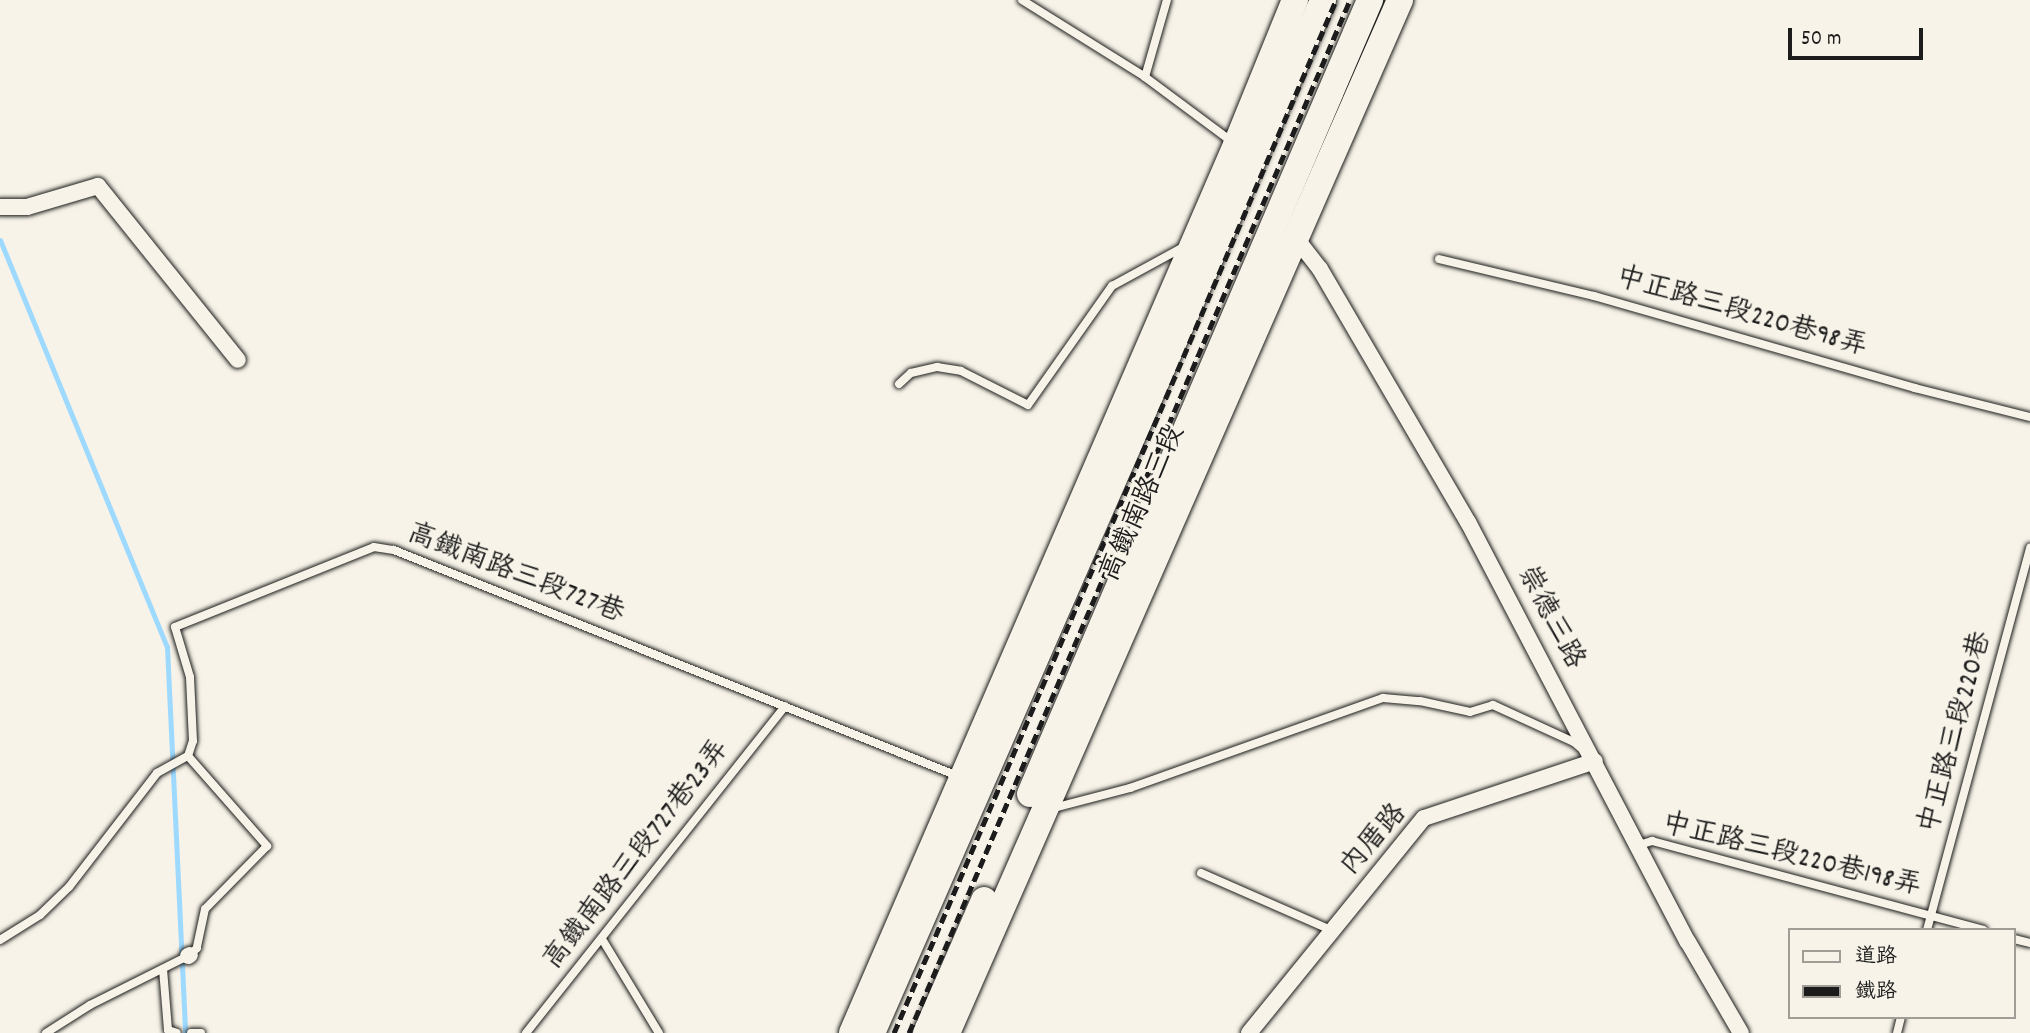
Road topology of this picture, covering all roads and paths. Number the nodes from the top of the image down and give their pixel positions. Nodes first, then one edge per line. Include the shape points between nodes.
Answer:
1 (1022, 0) edge
2 (1167, 0) edge
3 (1295, 0) edge
4 (1323, 0) edge
5 (1370, 0) edge
6 (1400, 0) edge
7 (1144, 78) junction
8 (1236, 145) junction
9 (0, 207) edge
10 (1295, 237) junction
11 (1193, 241) junction
12 (1439, 259) dead end
13 (238, 360) dead end
14 (899, 384) dead end
15 (2030, 417) edge
16 (2030, 548) edge
17 (1116, 596) junction
18 (1106, 669) junction
19 (785, 706) junction
20 (188, 756) junction
21 (1594, 761) junction
22 (961, 777) junction
23 (1042, 811) junction
24 (1639, 845) junction
25 (1201, 873) dead end
26 (1932, 915) junction
27 (1928, 928) edge
28 (1976, 928) edge
29 (1333, 931) junction
30 (602, 939) junction
31 (0, 940) edge
32 (163, 969) junction
33 (46, 1033) edge
34 (177, 1033) edge
35 (526, 1033) edge
36 (659, 1033) edge
37 (852, 1033) edge
38 (872, 1033) edge
39 (926, 1033) edge
40 (947, 1033) edge
41 (1249, 1033) edge
42 (1741, 1033) edge

1 - 7 lane
2 - 7 lane
3 - 8 main road, 高鐵南路三段
4 - 38 main road, 高鐵南路三段
5 - 17 main road, 高鐵南路三段
6 - 10 main road, 高鐵南路三段
7 - 8 lane
8 - 11 main road, 高鐵南路三段
9 - 13 street via 27,207 98,186
10 - 18 main road, 高鐵南路三段
10 - 21 street, 崇德三路 via 1320,269 1468,522
11 - 14 lane via 1112,286 1028,405 961,371 923,368
11 - 22 main road, 高鐵南路三段
12 - 15 lane, 中正路三段220巷98弄 via 1594,296
16 - 26 lane, 中正路三段220巷
17 - 18 main road
17 - 39 main road, 高鐵南路三段
18 - 23 main road, 高鐵南路三段
19 - 20 lane, 高鐵南路三段727巷 via 394,550 374,547 175,627 190,677 193,741
19 - 22 lane, 高鐵南路三段727巷
19 - 30 lane, 高鐵南路三段727巷23弄
20 - 31 lane via 157,774 69,887 40,915
20 - 32 lane via 267,846 205,909 197,948
21 - 23 lane via 1574,741 1493,705 1470,712 1383,698 1130,788
21 - 24 street, 崇德三路
21 - 29 street, 內厝路 via 1424,818
22 - 37 main road, 高鐵南路三段
23 - 40 main road, 高鐵南路三段
24 - 26 lane, 中正路三段220巷198弄 via 1652,841
24 - 42 street, 崇德三路
25 - 29 lane
26 - 27 lane, 中正路三段220巷
26 - 28 lane, 中正路三段220巷198弄
29 - 41 street, 內厝路
30 - 35 lane, 高鐵南路三段727巷23弄
30 - 36 lane
32 - 33 lane
32 - 34 lane via 168,1030

